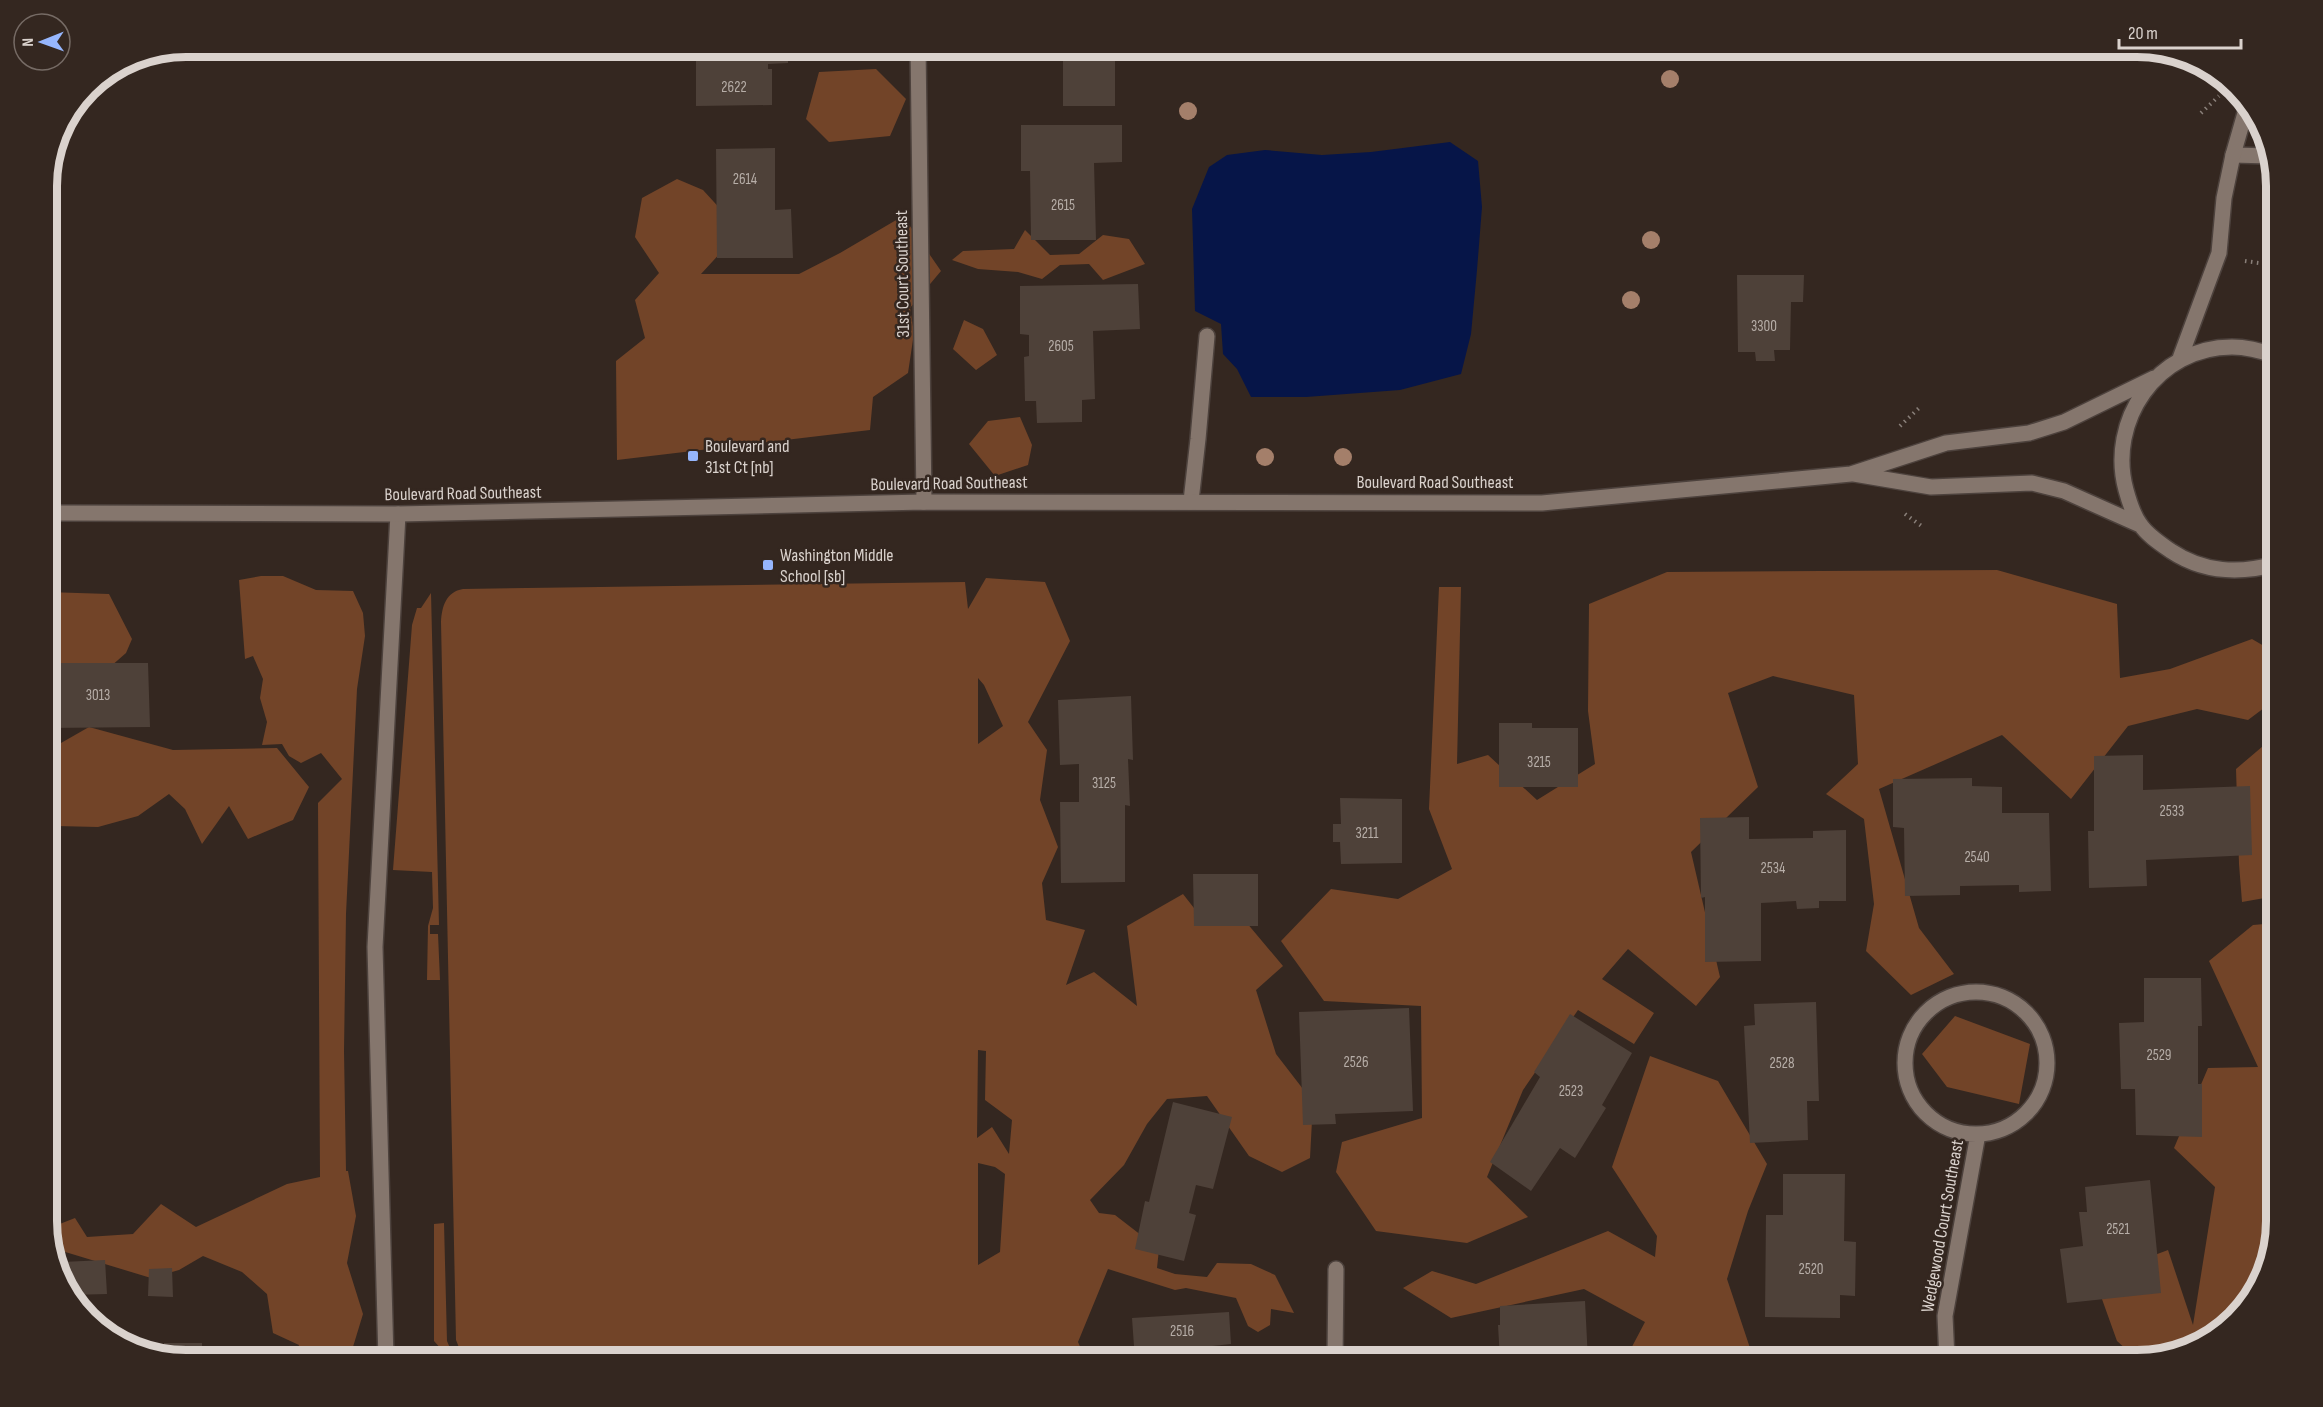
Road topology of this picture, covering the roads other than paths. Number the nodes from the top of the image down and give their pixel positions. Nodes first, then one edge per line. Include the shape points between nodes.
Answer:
1 (918, 57) edge
2 (2244, 115) edge
3 (2233, 155) junction
4 (2262, 156) edge
5 (1207, 336) dead end
6 (2266, 353) edge
7 (2179, 360) junction
8 (2154, 378) junction
9 (1851, 474) junction
10 (1191, 501) junction
11 (924, 502) junction
12 (57, 513) edge
13 (398, 514) junction
14 (2140, 525) junction
15 (2266, 566) edge
16 (1978, 1134) junction
17 (1336, 1269) dead end
18 (386, 1350) edge
19 (1335, 1350) edge
20 (1947, 1350) edge

1 - 11 street, 31st Court Southeast
2 - 3 street
3 - 4 street
3 - 7 street via 2219,253
5 - 10 street
6 - 7 street via 2231,347
7 - 8 street
8 - 9 street, Boulevard Road Southeast via 2064,422 2029,433 1946,444
8 - 14 street via 2128,421 2122,447 2122,475
9 - 10 street, Boulevard Road Southeast via 1542,502
9 - 14 street, Boulevard Road Southeast via 1931,487 2032,483 2064,491
10 - 11 street, Boulevard Road Southeast
11 - 13 street, Boulevard Road Southeast
12 - 13 street, Boulevard Road Southeast
13 - 18 street via 375,947
14 - 15 street via 2183,559 2208,568 2235,571
16 - 16 street, Wedgewood Court Southeast via 1998,1131 2017,1122 2042,1091 2048,1072 2041,1031 2030,1015 2005,998 1975,991 1955,994 1936,1003 1921,1017 1905,1054 1912,1094 1923,1111 1958,1132
16 - 20 street, Wedgewood Court Southeast via 1945,1316
17 - 19 street

